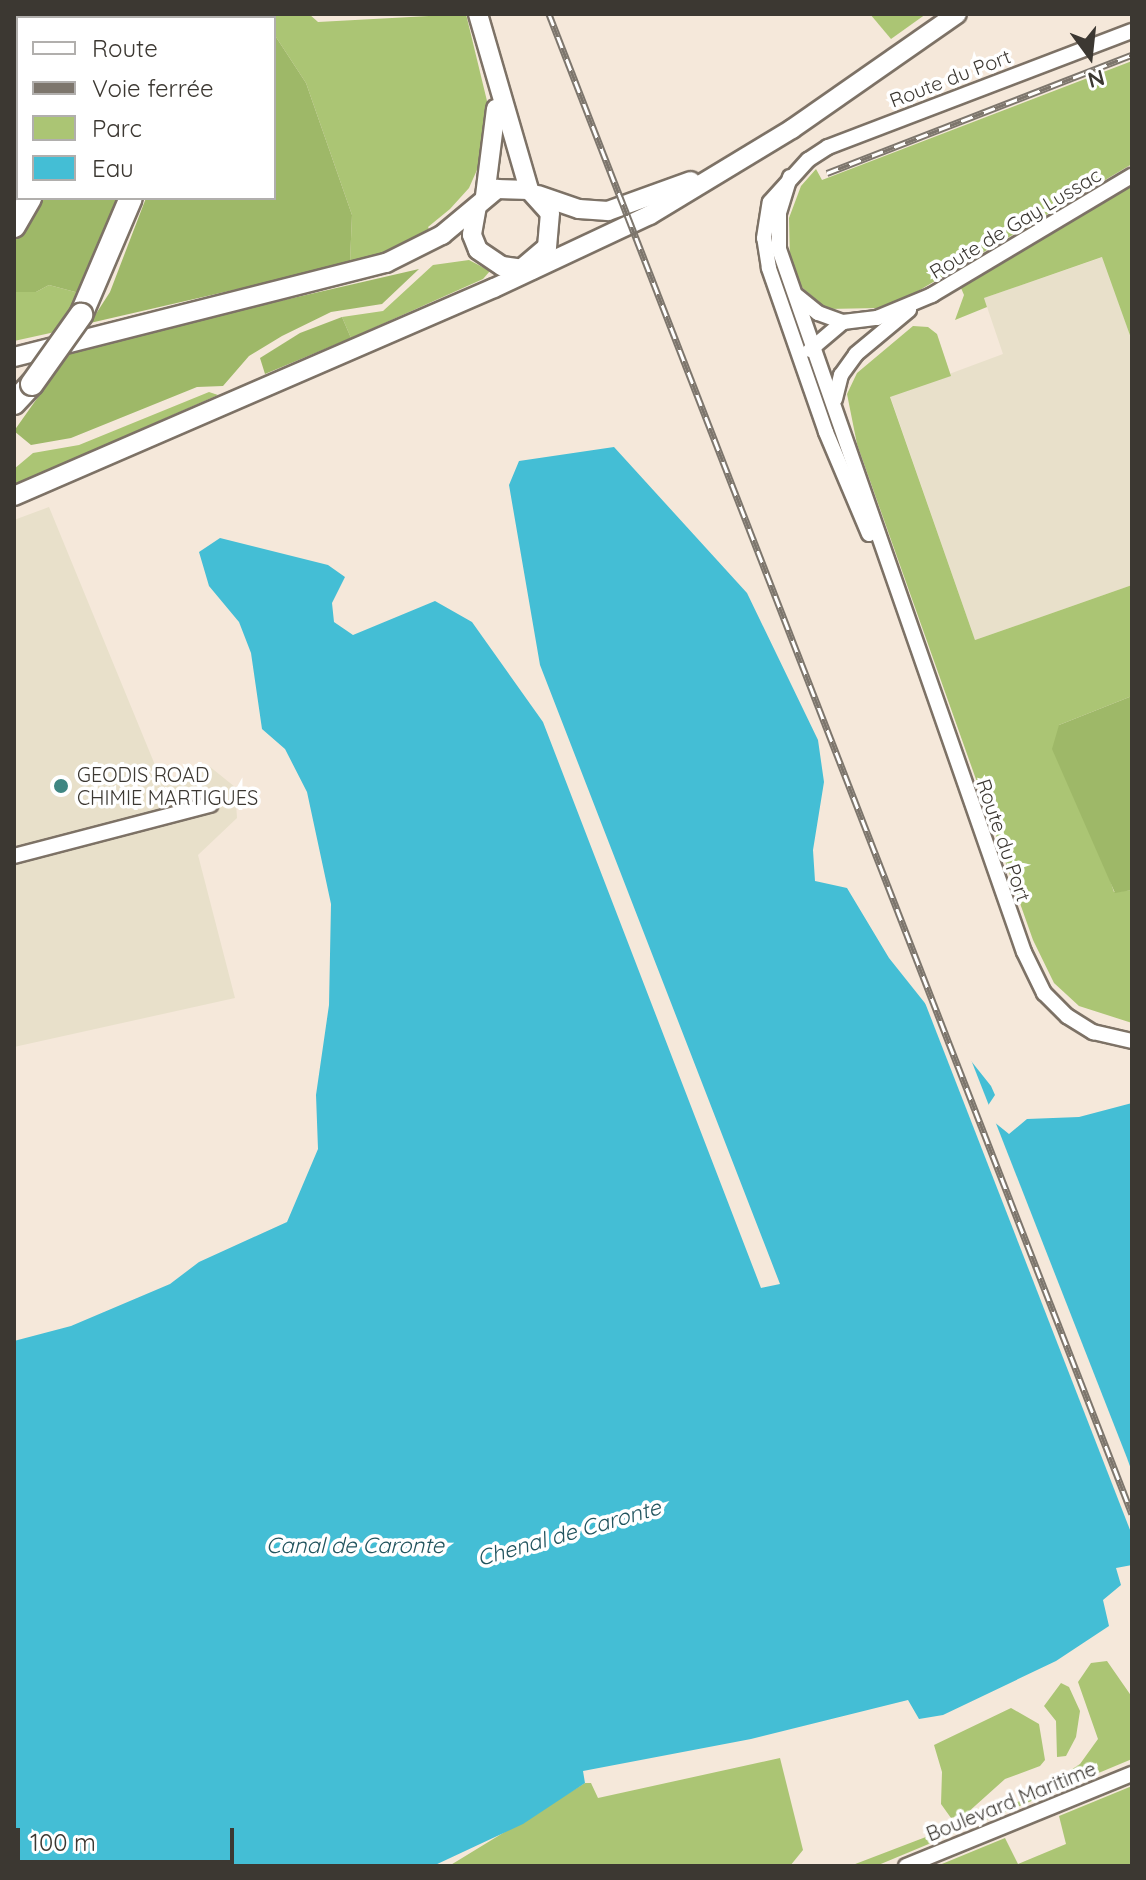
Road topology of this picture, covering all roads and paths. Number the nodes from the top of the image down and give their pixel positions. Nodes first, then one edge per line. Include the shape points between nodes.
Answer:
1 (478, 14) edge
2 (957, 14) edge
3 (1132, 31) edge
4 (495, 82) junction
5 (735, 164) junction
6 (1132, 176) edge
7 (790, 177) junction
8 (534, 193) junction
9 (482, 199) junction
10 (29, 200) edge
11 (130, 200) edge
12 (14, 226) edge
13 (525, 270) junction
14 (794, 293) junction
15 (917, 303) junction
16 (843, 322) junction
17 (813, 346) junction
18 (856, 354) junction
19 (14, 357) edge
20 (801, 360) junction
21 (819, 362) junction
22 (14, 403) edge
23 (834, 403) junction
24 (14, 496) edge
25 (898, 601) junction
26 (210, 805) dead end
27 (14, 856) edge
28 (1132, 1041) edge
29 (1132, 1774) edge
30 (906, 1866) edge

1 - 4 street
2 - 5 street
3 - 7 street, Route du Port via 828,147
4 - 8 street
4 - 9 street via 497,128
5 - 8 street via 608,211 579,209
5 - 13 street via 650,215
6 - 15 street, Route de Gay Lussac
7 - 14 street, Route du Port via 778,233
7 - 20 street, Route du Port via 770,202 764,238
8 - 9 street via 513,186
8 - 13 street via 550,213 552,235
9 - 13 street via 472,227 478,250 488,260
9 - 19 street via 442,235 386,263
10 - 12 main road
11 - 22 main road, bridge via 81,315
13 - 24 street
14 - 16 street via 818,313
14 - 17 street, Route du Port
15 - 16 street, Route de Gay Lussac via 877,318
15 - 18 street, Route de Gay Lussac
16 - 17 street, Route de Gay Lussac
17 - 20 street, Route de Gay Lussac
17 - 21 street, Route du Port
18 - 21 street, Route de Gay Lussac
18 - 23 street, Route de Gay Lussac via 841,375
20 - 21 street, Route de Gay Lussac
20 - 25 street, Route du Port
21 - 23 street, Route du Port
23 - 25 street, Route du Port
25 - 28 street, Route du Port via 1001,894 1044,993 1093,1032
26 - 27 street
29 - 30 street, Boulevard Maritime

